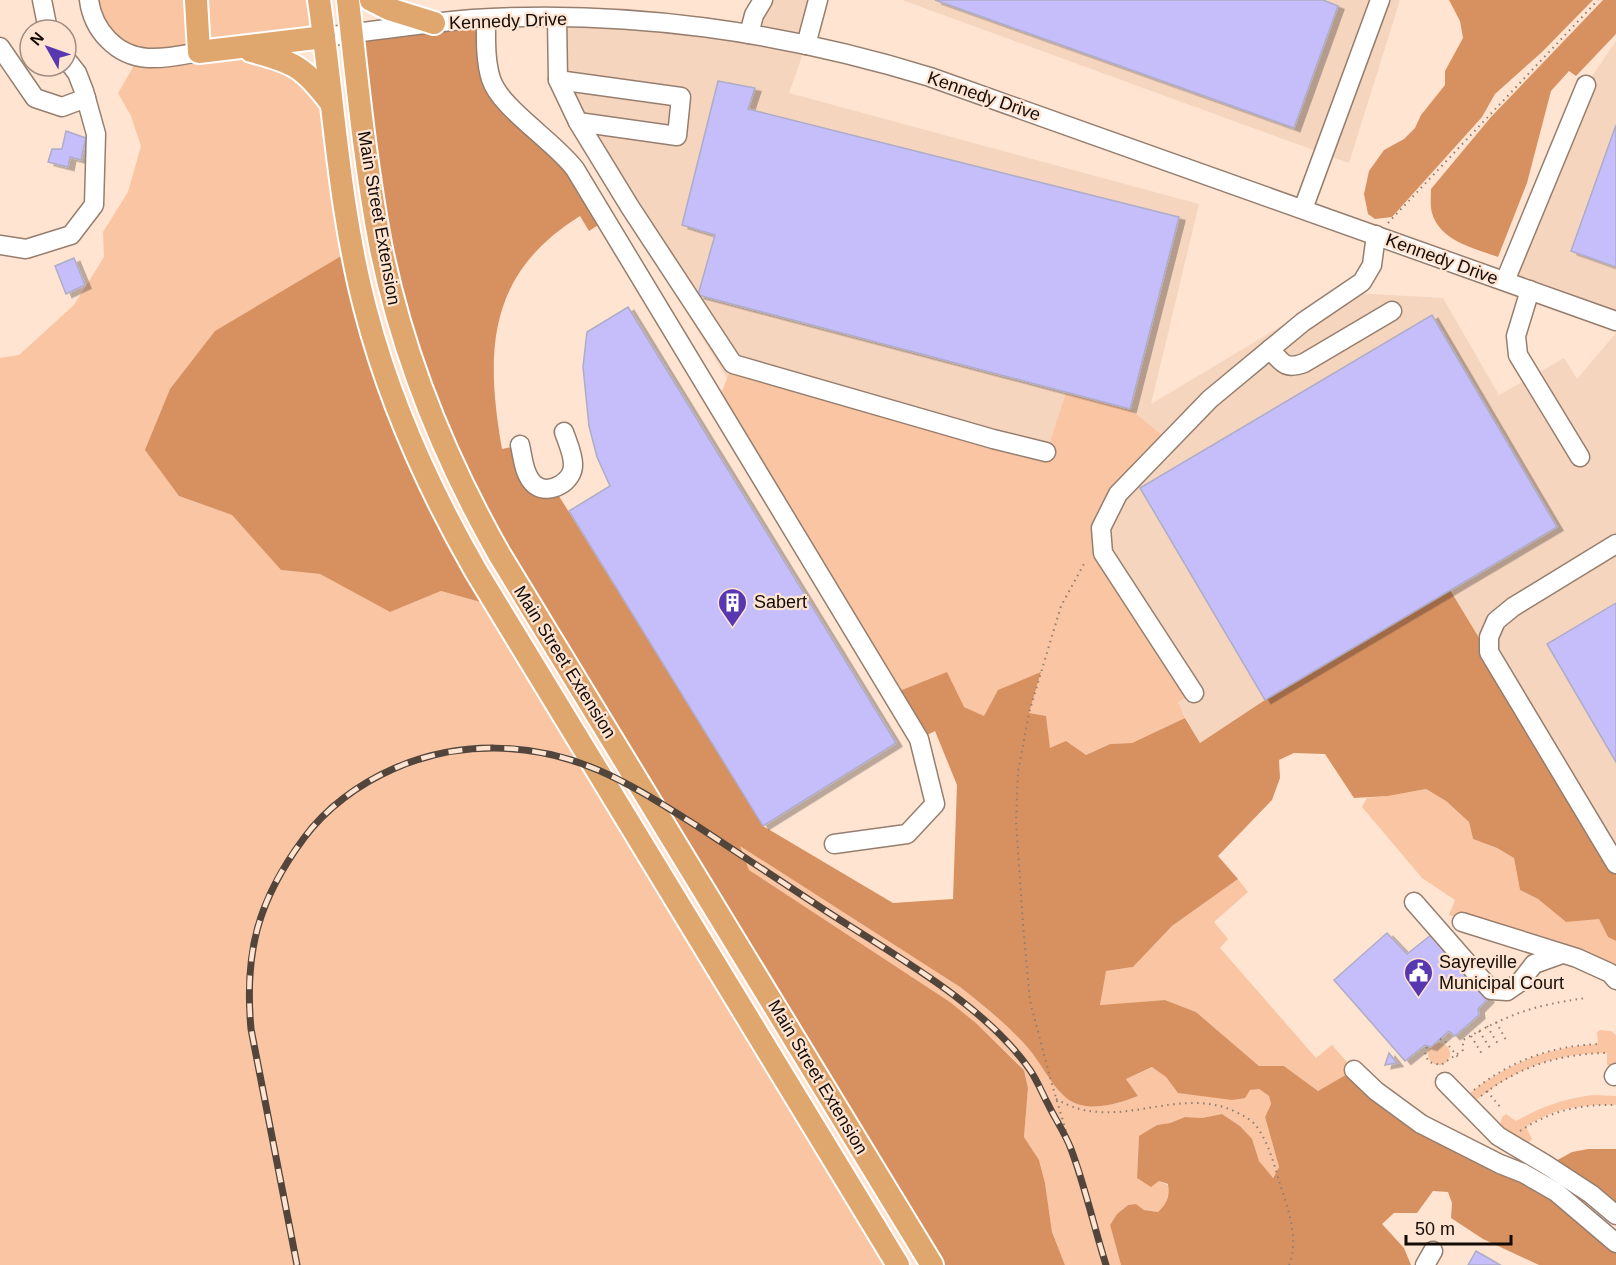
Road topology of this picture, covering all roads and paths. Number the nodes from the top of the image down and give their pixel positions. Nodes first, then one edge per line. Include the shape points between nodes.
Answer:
1 (42, 0) edge
2 (89, 0) edge
3 (196, 0) edge
4 (319, 0) edge
5 (348, 0) edge
6 (371, 0) edge
7 (763, 0) edge
8 (818, 0) edge
9 (1380, 0) edge
10 (1598, 0) edge
11 (46, 18) edge
12 (556, 18) junction
13 (486, 19) junction
14 (434, 23) junction
15 (352, 33) junction
16 (749, 34) junction
17 (324, 37) junction
18 (806, 45) junction
19 (0, 47) edge
20 (236, 48) junction
21 (199, 52) junction
22 (78, 76) edge
23 (558, 80) junction
24 (1587, 85) dead end
25 (86, 98) junction
26 (332, 104) junction
27 (578, 122) junction
28 (1303, 209) junction
29 (1382, 229) junction
30 (0, 245) edge
31 (1505, 281) junction
32 (1530, 290) junction
33 (1392, 311) dead end
34 (1616, 321) edge
35 (1270, 349) junction
36 (564, 432) dead end
37 (520, 445) dead end
38 (1046, 452) dead end
39 (1580, 457) dead end
40 (1616, 544) edge
41 (1084, 564) dead end
42 (1194, 693) dead end
43 (834, 844) dead end
44 (1616, 864) edge
45 (1414, 902) dead end
46 (1462, 922) dead end
47 (1527, 943) junction
48 (1562, 954) junction
49 (1534, 964) junction
50 (1616, 981) edge
51 (1586, 999) dead end
52 (1496, 1022) junction
53 (1487, 1026) junction
54 (1479, 1031) junction
55 (1471, 1036) junction
56 (1440, 1039) dead end
57 (1506, 1040) dead end
58 (1498, 1044) dead end
59 (1598, 1044) dead end
60 (1427, 1047) dead end
61 (1490, 1048) dead end
62 (1606, 1053) dead end
63 (1482, 1054) dead end
64 (1457, 1056) junction
65 (1354, 1070) dead end
66 (1445, 1082) dead end
67 (1487, 1091) junction
68 (1470, 1094) dead end
69 (1056, 1099) junction
70 (1476, 1100) dead end
71 (1616, 1105) edge
72 (1501, 1108) dead end
73 (1512, 1137) junction
74 (1071, 1148) dead end
75 (1500, 1164) junction
76 (1616, 1215) edge
77 (1616, 1243) edge
78 (898, 1265) edge
79 (933, 1265) edge
80 (1289, 1265) edge

1 - 11 street
2 - 21 street via 92,16 102,33 127,53 157,58
3 - 21 main road
4 - 17 main road, Main Street Extension
5 - 15 main road, Main Street Extension
6 - 14 main road
7 - 16 street
8 - 18 street
9 - 28 street
10 - 29 path
12 - 13 street, Kennedy Drive
12 - 16 street, Kennedy Drive via 639,21
12 - 23 street
13 - 14 street, Kennedy Drive
13 - 43 street via 490,78 499,95 575,169 919,739 935,804 907,834
14 - 15 street, Kennedy Drive
15 - 17 street, Kennedy Drive
15 - 79 main road, Main Street Extension via 366,160 386,270 422,393 463,487 504,561
16 - 18 street, Kennedy Drive
17 - 20 main road
17 - 26 main road, Main Street Extension
18 - 28 street, Kennedy Drive via 930,77
19 - 25 street via 35,98 62,107
20 - 21 main road
20 - 26 main road via 299,67
22 - 25 street
23 - 27 street
23 - 27 street via 681,97 676,136
24 - 31 street
25 - 30 street via 96,134 94,205 71,235 26,249
26 - 78 main road, Main Street Extension via 345,206 366,311 388,384 430,486 476,571
27 - 38 street via 733,364
28 - 29 street, Kennedy Drive
29 - 31 street, Kennedy Drive
29 - 35 street via 1372,265 1362,282
31 - 32 street, Kennedy Drive
32 - 34 street, Kennedy Drive
32 - 39 street via 1516,336 1518,355
33 - 35 street via 1295,367 1282,363
35 - 42 street via 1210,399 1154,455 1118,494 1101,528 1103,553
36 - 37 street via 572,471 554,488 540,487 530,479
40 - 44 street via 1513,607 1496,621 1489,638 1489,652
41 - 69 path via 1061,606 1029,713 1018,772 1016,821 1030,1001
45 - 49 street via 1491,990 1507,991
46 - 47 street
47 - 48 street
47 - 49 street
48 - 49 street
48 - 50 street via 1596,965
51 - 52 path via 1539,1006
52 - 53 path
52 - 57 path
53 - 54 path
53 - 58 path
54 - 55 path
54 - 61 path
55 - 63 path
55 - 64 path via 1463,1040 1463,1050
56 - 64 path
59 - 68 path via 1562,1047 1529,1057 1497,1073
60 - 64 path via 1425,1055 1433,1065 1445,1064
62 - 67 path via 1570,1055 1536,1064
65 - 75 street via 1412,1118
66 - 73 street via 1491,1130
67 - 70 path
67 - 72 path
69 - 74 path
69 - 80 path via 1074,1109 1101,1113 1194,1102 1222,1106 1249,1118 1268,1150 1285,1201 1292,1228
71 - 73 path via 1564,1109
73 - 75 street
73 - 76 street via 1529,1155 1591,1194
75 - 77 street via 1556,1192

